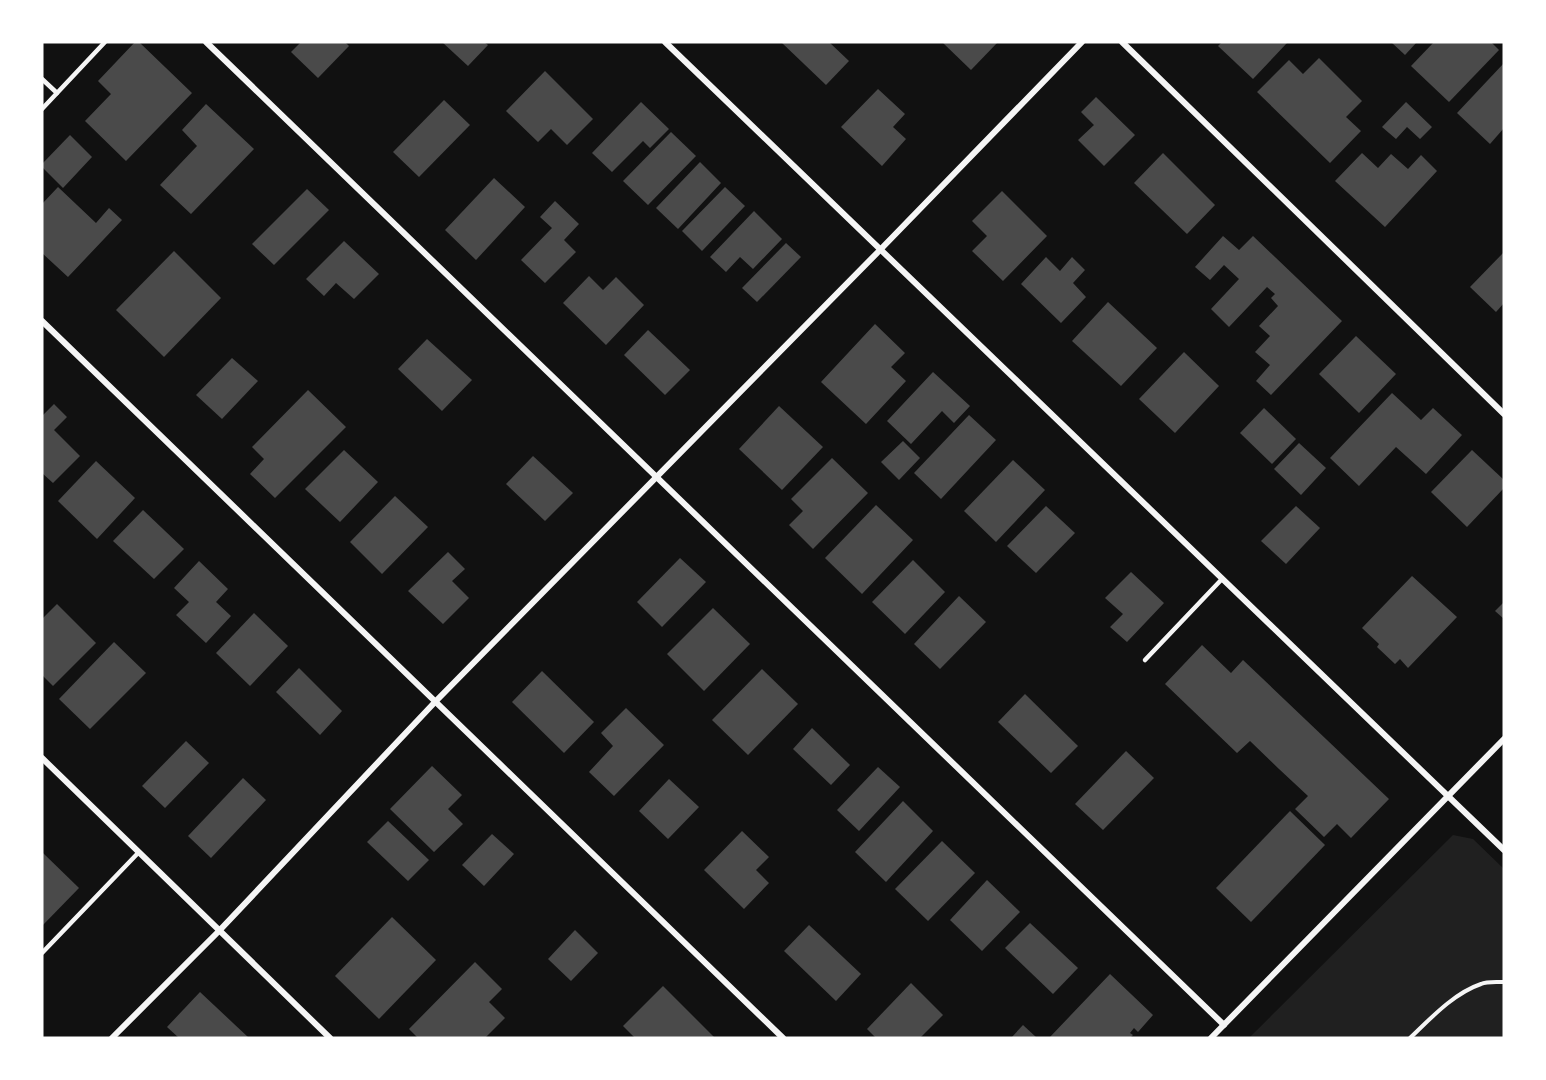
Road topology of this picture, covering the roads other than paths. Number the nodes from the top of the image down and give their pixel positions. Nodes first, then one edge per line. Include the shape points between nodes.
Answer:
1 (105, 42) edge
2 (206, 42) edge
3 (665, 42) edge
4 (1082, 42) edge
5 (1122, 42) edge
6 (42, 79) edge
7 (57, 93) junction
8 (42, 109) edge
9 (879, 251) junction
10 (42, 321) edge
11 (1504, 414) edge
12 (656, 476) junction
13 (1222, 579) junction
14 (1145, 660) dead end
15 (435, 702) junction
16 (1504, 739) edge
17 (42, 758) edge
18 (1449, 796) junction
19 (1504, 850) edge
20 (139, 852) junction
21 (219, 931) junction
22 (42, 953) edge
23 (1224, 1025) junction
24 (112, 1038) edge
25 (330, 1038) edge
26 (783, 1038) edge
27 (1211, 1038) edge

1 - 7 lane
2 - 12 street
3 - 9 street
4 - 9 street
5 - 11 street
6 - 7 lane
7 - 8 lane
9 - 12 street
9 - 13 street
10 - 15 street
12 - 15 street
12 - 23 street
13 - 14 lane
13 - 18 street
15 - 21 street
15 - 26 street
16 - 18 street
17 - 20 street
18 - 19 street
18 - 23 street
20 - 21 street
20 - 22 lane
21 - 24 street
21 - 25 street
23 - 27 street

